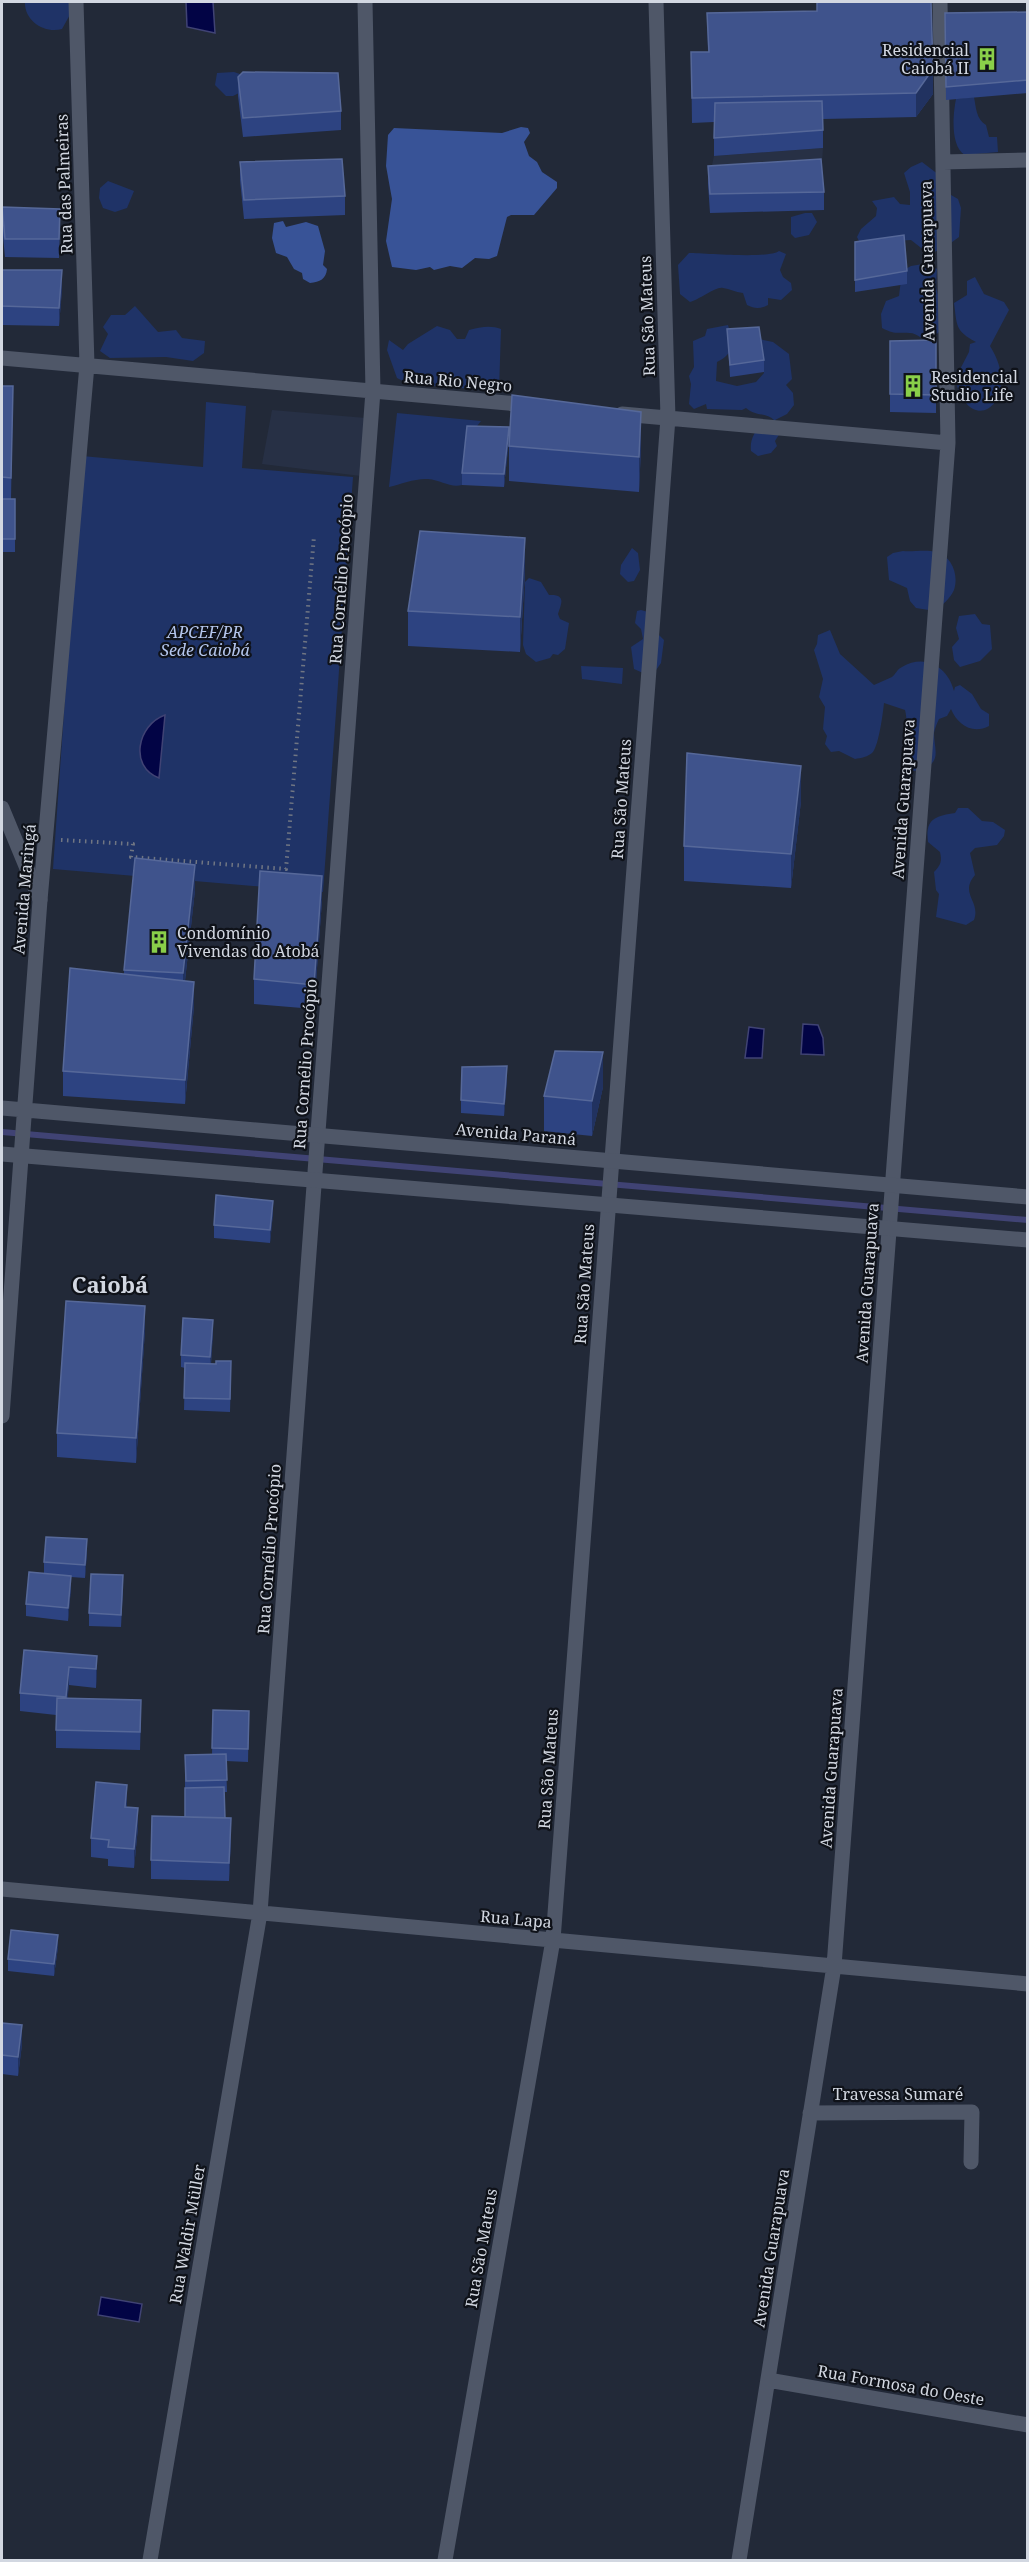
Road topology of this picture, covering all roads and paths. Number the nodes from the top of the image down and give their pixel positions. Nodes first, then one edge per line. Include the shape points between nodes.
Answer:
1 (76, 2) edge
2 (365, 2) edge
3 (656, 2) edge
4 (940, 2) edge
5 (1028, 160) edge
6 (943, 162) junction
7 (2, 358) edge
8 (87, 366) junction
9 (373, 391) junction
10 (550, 407) edge
11 (609, 412) edge
12 (668, 418) junction
13 (948, 443) junction
14 (314, 536) dead end
15 (2, 808) edge
16 (46, 839) junction
17 (40, 900) junction
18 (2, 1107) edge
19 (25, 1110) junction
20 (317, 1139) junction
21 (2, 1154) edge
22 (21, 1156) junction
23 (611, 1167) junction
24 (315, 1176) junction
25 (892, 1188) junction
26 (1028, 1197) edge
27 (609, 1201) junction
28 (889, 1225) junction
29 (14, 1240) junction
30 (1028, 1240) edge
31 (2, 1292) edge
32 (2, 1388) edge
33 (2, 1416) edge
34 (2, 1889) edge
35 (260, 1913) junction
36 (553, 1940) junction
37 (834, 1966) junction
38 (1028, 1984) edge
39 (810, 2113) junction
40 (971, 2162) dead end
41 (768, 2380) junction
42 (1028, 2425) edge
43 (150, 2560) edge
44 (445, 2560) edge
45 (739, 2560) edge

1 - 8 street, Rua das Palmeiras
2 - 9 street, Rua Cornélio Procópio
3 - 12 street, Rua São Mateus
4 - 6 street, Avenida Guarapuava
5 - 6 street
6 - 13 street, Avenida Guarapuava
7 - 8 street, Rua Rio Negro
8 - 9 street, Rua Rio Negro
8 - 16 street, Avenida Maringá
9 - 10 street, Rua Rio Negro
9 - 20 street, Rua Cornélio Procópio
11 - 12 street
12 - 13 street
12 - 23 street, Rua São Mateus
13 - 25 street, Avenida Guarapuava
14 - 16 path via 286,869 131,857 133,844
15 - 17 street
16 - 17 street, Avenida Maringá
17 - 19 street, Avenida Maringá
18 - 19 street, Avenida Paraná
19 - 20 street, Avenida Paraná
19 - 22 street, Avenida Maringá
20 - 23 street, Avenida Paraná
20 - 24 street, Rua Cornélio Procópio
21 - 22 street
22 - 24 street
22 - 29 street, Avenida Maringá
23 - 25 street, Avenida Paraná
23 - 27 street, Rua São Mateus
24 - 27 street
24 - 35 street, Rua Cornélio Procópio
25 - 26 street, Avenida Paraná
25 - 28 street, Avenida Guarapuava
27 - 28 street
27 - 36 street, Rua São Mateus
28 - 30 street
28 - 37 street, Avenida Guarapuava
29 - 31 street
29 - 32 street, Avenida Maringá
32 - 33 street, Avenida Maringá
34 - 35 street, Rua Lapa
35 - 36 street, Rua Lapa
35 - 43 street, Rua Waldir Müller
36 - 37 street, Rua Lapa
36 - 44 street, Rua São Mateus
37 - 38 street, Rua Lapa
37 - 39 street, Avenida Guarapuava
39 - 40 street, Travessa Sumaré via 972,2112
39 - 41 street, Avenida Guarapuava
41 - 42 street, Rua Formosa do Oeste
41 - 45 street, Avenida Guarapuava

